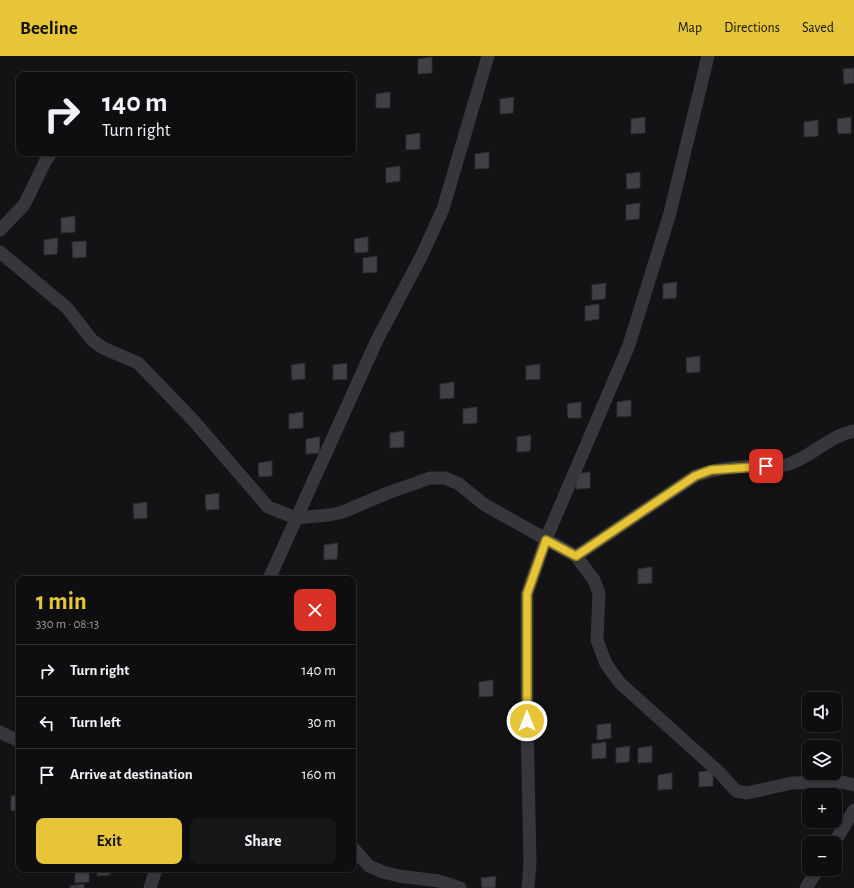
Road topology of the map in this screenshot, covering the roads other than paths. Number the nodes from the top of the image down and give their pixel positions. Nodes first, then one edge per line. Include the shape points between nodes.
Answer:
1 (488, 56) edge
2 (708, 56) edge
3 (49, 156) edge
4 (0, 230) edge
5 (0, 252) edge
6 (854, 431) edge
7 (296, 518) junction
8 (546, 540) junction
9 (576, 556) junction
10 (270, 576) edge
11 (0, 732) edge
12 (16, 740) edge
13 (854, 785) edge
14 (854, 810) edge
15 (838, 836) edge
16 (356, 851) edge
17 (155, 872) edge
18 (814, 876) edge
19 (150, 888) edge
20 (460, 888) edge
21 (528, 888) edge
22 (806, 888) edge

1 - 7 street via 443,209 377,340
2 - 8 street via 670,213 629,345
3 - 4 street via 24,204
5 - 7 street via 67,308 92,340 103,348 138,363 193,420 268,507
6 - 9 street via 841,434 798,461 784,466 738,466 711,470 695,476
7 - 8 street via 343,512 430,478 445,478 459,484 485,505
7 - 10 street
8 - 9 street
8 - 21 street via 527,594 530,862
9 - 13 street via 594,580 599,593 597,640 606,664 620,683 693,748 736,791 747,793 792,782 842,782
11 - 12 street
14 - 15 street
16 - 20 street via 369,866 383,872 439,881
17 - 19 street
18 - 22 street

